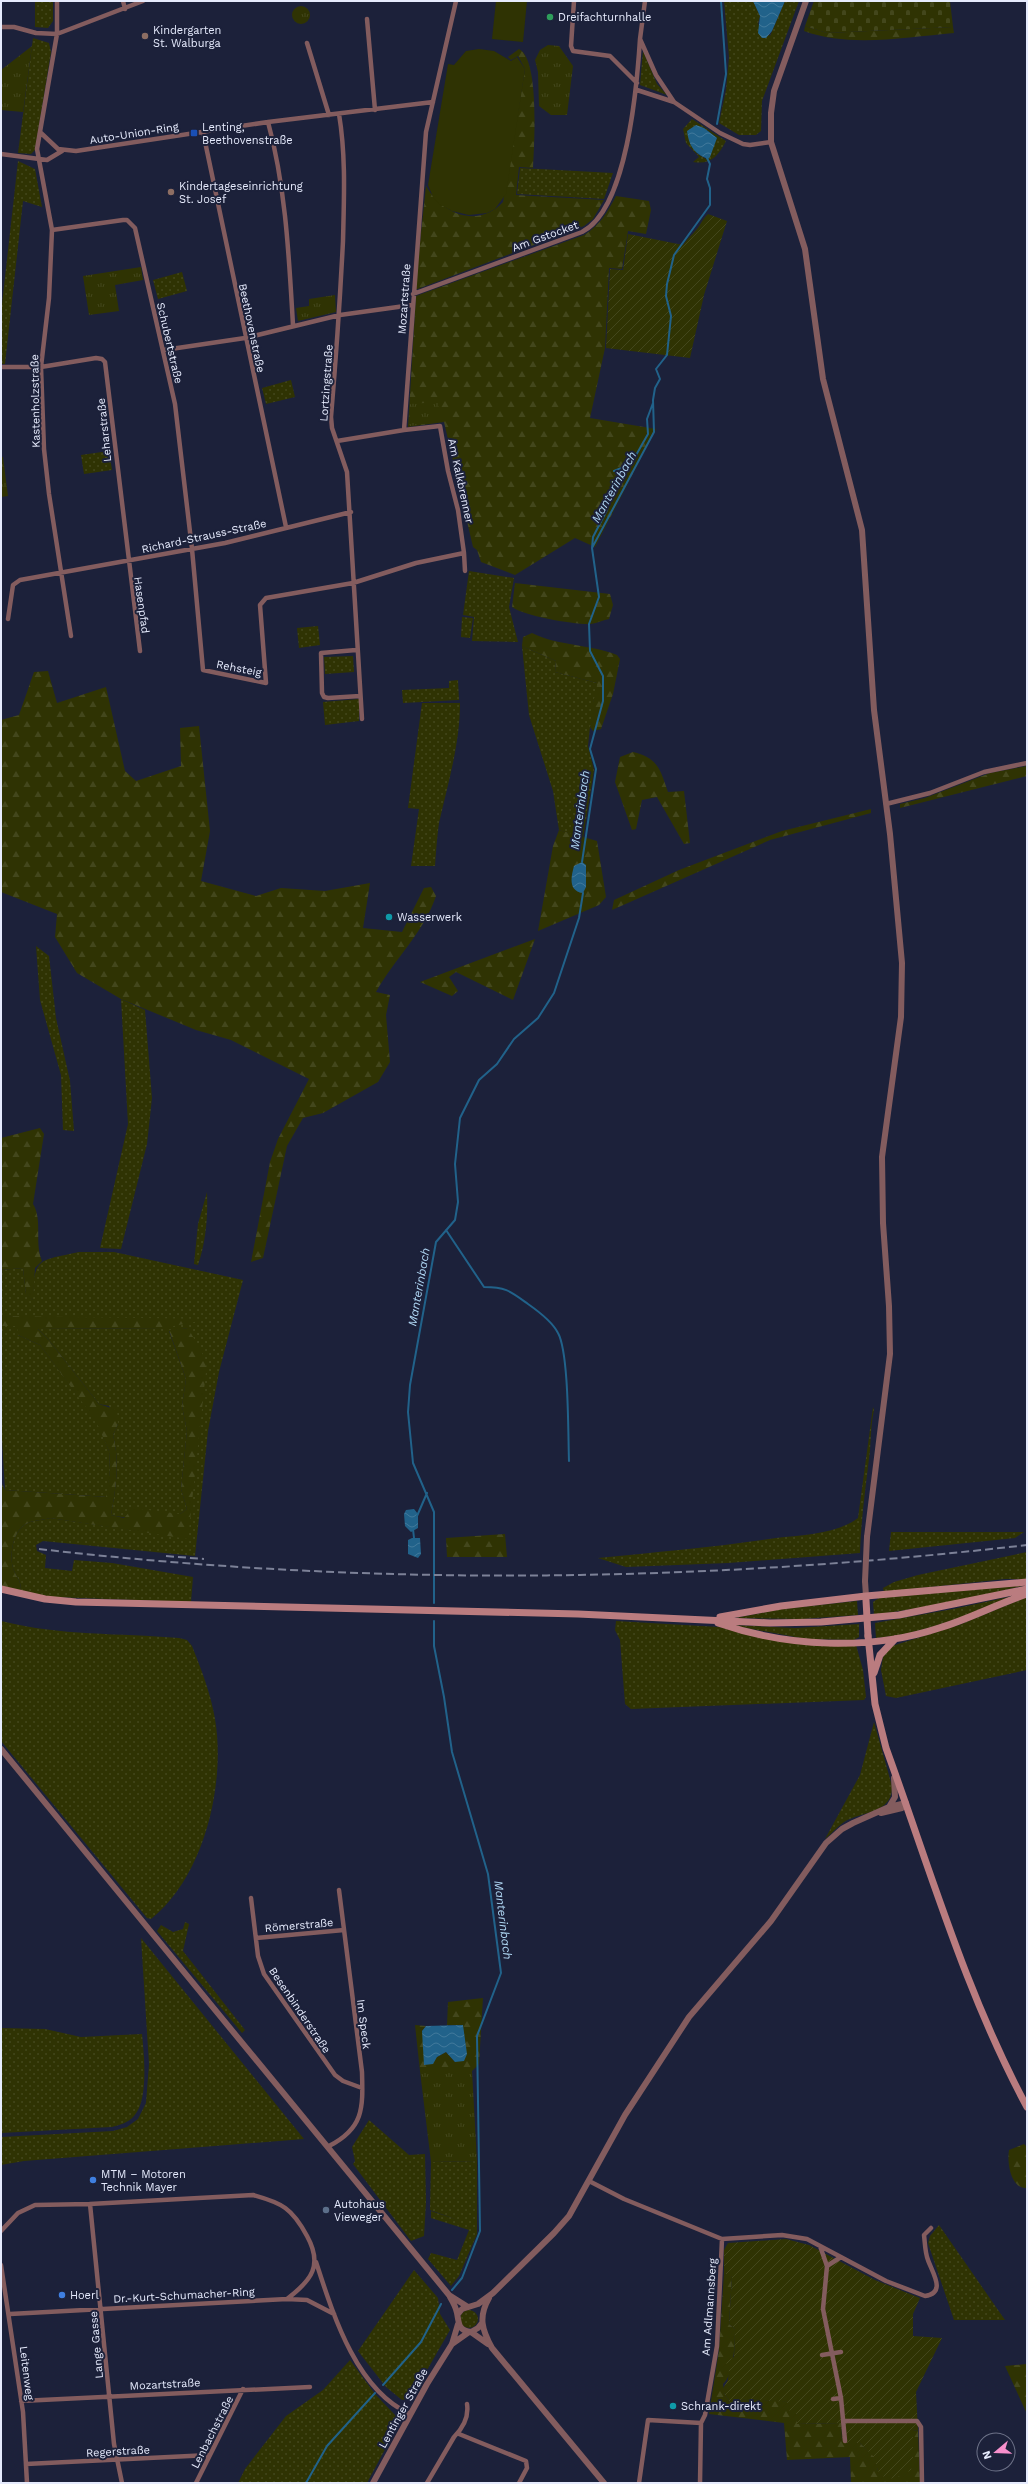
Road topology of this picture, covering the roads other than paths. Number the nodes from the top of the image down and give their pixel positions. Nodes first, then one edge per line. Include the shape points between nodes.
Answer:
1 (57, 1) edge
2 (123, 1) edge
3 (143, 1) edge
4 (456, 1) edge
5 (574, 1) edge
6 (645, 1) edge
7 (806, 1) edge
8 (125, 9) junction
9 (367, 19) dead end
10 (1, 27) edge
11 (57, 34) junction
12 (640, 39) junction
13 (307, 43) dead end
14 (638, 83) junction
15 (637, 90) junction
16 (433, 102) junction
17 (674, 102) junction
18 (375, 110) junction
19 (339, 114) junction
20 (329, 115) junction
21 (268, 122) junction
22 (203, 132) junction
23 (41, 133) junction
24 (771, 142) junction
25 (62, 151) junction
26 (1, 154) edge
27 (38, 160) junction
28 (52, 230) junction
29 (413, 294) junction
30 (412, 304) junction
31 (340, 314) junction
32 (293, 325) junction
33 (244, 338) junction
34 (164, 350) junction
35 (1, 367) edge
36 (41, 367) junction
37 (404, 430) junction
38 (337, 441) junction
39 (351, 512) junction
40 (286, 527) junction
41 (192, 549) junction
42 (464, 553) junction
43 (127, 561) junction
44 (61, 571) junction
45 (465, 571) dead end
46 (353, 583) junction
47 (8, 619) dead end
48 (71, 636) dead end
49 (356, 650) junction
50 (140, 651) dead end
51 (360, 696) junction
52 (362, 719) dead end
53 (1027, 763) edge
54 (886, 804) junction
55 (1027, 1582) edge
56 (1, 1589) edge
57 (1027, 1589) edge
58 (1027, 1594) edge
59 (866, 1598) junction
60 (700, 1620) junction
61 (710, 1620) junction
62 (868, 1639) junction
63 (895, 1639) junction
64 (872, 1681) junction
65 (1, 1749) edge
66 (892, 1763) junction
67 (906, 1804) junction
68 (889, 1807) junction
69 (896, 1810) junction
70 (879, 1813) junction
71 (911, 1818) junction
72 (339, 1890) dead end
73 (251, 1898) dead end
74 (344, 1930) junction
75 (256, 1938) junction
76 (362, 2088) junction
77 (1027, 2107) edge
78 (329, 2146) junction
79 (589, 2181) junction
80 (90, 2204) junction
81 (931, 2228) dead end
82 (1, 2231) edge
83 (722, 2239) junction
84 (820, 2246) junction
85 (841, 2256) junction
86 (316, 2262) junction
87 (1, 2265) edge
88 (827, 2266) junction
89 (492, 2294) junction
90 (450, 2295) junction
91 (287, 2299) junction
92 (470, 2307) junction
93 (102, 2309) junction
94 (10, 2314) junction
95 (334, 2314) junction
96 (458, 2314) junction
97 (482, 2320) junction
98 (458, 2324) junction
99 (470, 2332) junction
100 (452, 2344) junction
101 (492, 2348) junction
102 (841, 2352) dead end
103 (833, 2353) junction
104 (822, 2355) dead end
105 (310, 2387) dead end
106 (243, 2389) junction
107 (110, 2397) junction
108 (841, 2398) junction
109 (833, 2399) dead end
110 (21, 2401) junction
111 (467, 2404) dead end
112 (410, 2414) junction
113 (844, 2421) junction
114 (701, 2423) junction
115 (459, 2434) junction
116 (845, 2441) dead end
117 (210, 2455) junction
118 (117, 2460) junction
119 (26, 2464) junction
120 (27, 2483) edge
121 (122, 2483) edge
122 (196, 2483) edge
123 (373, 2483) edge
124 (427, 2483) edge
125 (519, 2483) edge
126 (604, 2483) edge
127 (639, 2483) edge
128 (700, 2483) edge
129 (922, 2483) edge

1 - 11 street
2 - 8 street
3 - 8 street
4 - 16 street, Mozartstraße
5 - 14 street via 571,46 573,51 610,56
6 - 12 street, Am Gstocket
7 - 24 street via 774,91
8 - 11 street
9 - 18 street
10 - 11 street
11 - 23 street
12 - 14 street, Am Gstocket
12 - 17 street via 656,75
13 - 20 street
14 - 15 street, Am Gstocket
15 - 17 street
15 - 29 street, Am Gstocket via 616,184 606,209 596,223 582,232
16 - 18 street, Auto-Union-Ring
16 - 29 street, Mozartstraße via 426,132
17 - 24 street via 720,133 742,144
18 - 19 street, Auto-Union-Ring
19 - 20 street, Auto-Union-Ring
19 - 31 street, Lortzingstraße via 344,143
20 - 21 street, Auto-Union-Ring
21 - 22 street, Auto-Union-Ring
21 - 32 street via 275,146 288,238
22 - 25 street, Auto-Union-Ring
22 - 33 street, Beethovenstraße
23 - 25 street
23 - 27 street
24 - 54 street via 804,249 823,379 862,530 875,717
25 - 27 street, Auto-Union-Ring via 47,160
26 - 27 street
27 - 28 street, Kastenholzstraße
28 - 34 street, Schubertstraße via 123,220 135,228
28 - 36 street, Kastenholzstraße via 49,298
29 - 30 street, Mozartstraße
30 - 31 street
30 - 37 street, Mozartstraße
31 - 32 street
31 - 38 street, Lortzingstraße via 331,417
32 - 33 street
33 - 34 street
33 - 40 street, Beethovenstraße
34 - 41 street, Schubertstraße via 175,404
35 - 36 street
36 - 43 street, Leharstraße via 96,358 102,358 105,362
36 - 44 street, Kastenholzstraße via 44,449
37 - 38 street
37 - 42 street, Am Kalkbrenner via 440,426 458,510
38 - 39 street, Lortzingstraße via 347,472
39 - 40 street, Richard-Strauss-Straße
39 - 46 street, Lortzingstraße
40 - 41 street, Richard-Strauss-Straße
41 - 43 street, Richard-Strauss-Straße
41 - 46 street, Rehsteig via 203,670 266,683 260,605 266,598
42 - 45 street, Am Kalkbrenner
42 - 46 street
43 - 44 street, Richard-Strauss-Straße
43 - 50 street, Hasenpfad
44 - 47 street, Richard-Strauss-Straße via 20,580 13,585
44 - 48 street, Kastenholzstraße
46 - 49 street, Lortzingstraße
49 - 51 street, Lortzingstraße
49 - 51 street via 321,654 322,693 328,698
51 - 52 street, Lortzingstraße
53 - 54 street via 984,772 930,793
54 - 59 street, bridge via 900,932 903,995 882,1157 890,1354 867,1537
55 - 59 main road
56 - 60 main road via 45,1599 76,1602 578,1614
57 - 61 main road via 882,1617 784,1623
58 - 63 main road via 940,1628
59 - 60 main road
59 - 62 main road, bridge
60 - 61 main road
61 - 62 main road via 734,1629 799,1641
62 - 63 main road
62 - 64 main road
63 - 64 main road via 880,1654
64 - 66 main road via 878,1719
65 - 78 street
66 - 67 main road
66 - 68 street via 896,1788 895,1797
67 - 68 street
67 - 69 street
67 - 71 main road
68 - 70 street
69 - 70 street
69 - 71 street
70 - 79 street via 842,1828 826,1843 771,1921 700,2002 625,2115
71 - 77 main road via 982,2015 1001,2060
72 - 74 street, Im Speck
73 - 75 street, Besenbinderstraße
74 - 75 street, Römerstraße
74 - 76 street, Im Speck
75 - 76 street, Besenbinderstraße via 260,1966 268,1981 335,2075
76 - 78 street, Im Speck via 362,2111 357,2122 342,2139
78 - 90 street
79 - 83 street via 624,2199
79 - 89 street via 561,2226
80 - 82 street via 35,2205 18,2213
80 - 86 street via 253,2195 276,2201 296,2217 314,2249
80 - 93 street, Lange Gasse
81 - 85 street via 924,2235 927,2259 938,2286 934,2292 925,2296 886,2281
83 - 84 street via 782,2235 808,2239
83 - 114 street, Am Adlmannsberg via 717,2346 705,2415
84 - 85 street
84 - 88 street
85 - 88 street
86 - 91 street via 302,2287
86 - 95 street
87 - 94 street, Leitenweg
88 - 103 street via 823,2309
89 - 92 street
89 - 97 street via 484,2306
90 - 92 street
90 - 96 street
91 - 93 street, Dr.-Kurt-Schumacher-Ring
91 - 95 street, Dr.-Kurt-Schumacher-Ring via 307,2300
92 - 96 street
92 - 97 street via 478,2310
93 - 94 street, Dr.-Kurt-Schumacher-Ring
93 - 107 street, Lange Gasse
94 - 110 street, Leitenweg
95 - 112 street via 351,2353 371,2381 386,2398
96 - 98 street
97 - 99 street via 478,2328
97 - 101 street via 483,2331
98 - 99 street
98 - 100 street, Lentinger Straße
99 - 100 street, Lentinger Straße
99 - 101 street
100 - 112 street, Lentinger Straße
101 - 126 street
102 - 103 street
103 - 104 street
103 - 108 street
105 - 106 street, Mozartstraße
106 - 107 street, Mozartstraße
106 - 117 street, Lenbachstraße
107 - 110 street, Mozartstraße
107 - 118 street, Lange Gasse
108 - 109 street
108 - 113 street
110 - 119 street, Leitenweg
111 - 115 street via 468,2414
112 - 123 street, Lentinger Straße
113 - 116 street
113 - 129 street via 917,2421 921,2427
114 - 127 street via 648,2420
114 - 128 street, Am Adlmannsberg
115 - 124 street
115 - 125 street via 526,2461 527,2468
117 - 118 street, Regerstraße
117 - 122 street, Lenbachstraße
118 - 119 street, Regerstraße
118 - 121 street, Lange Gasse
119 - 120 street, Leitenweg

